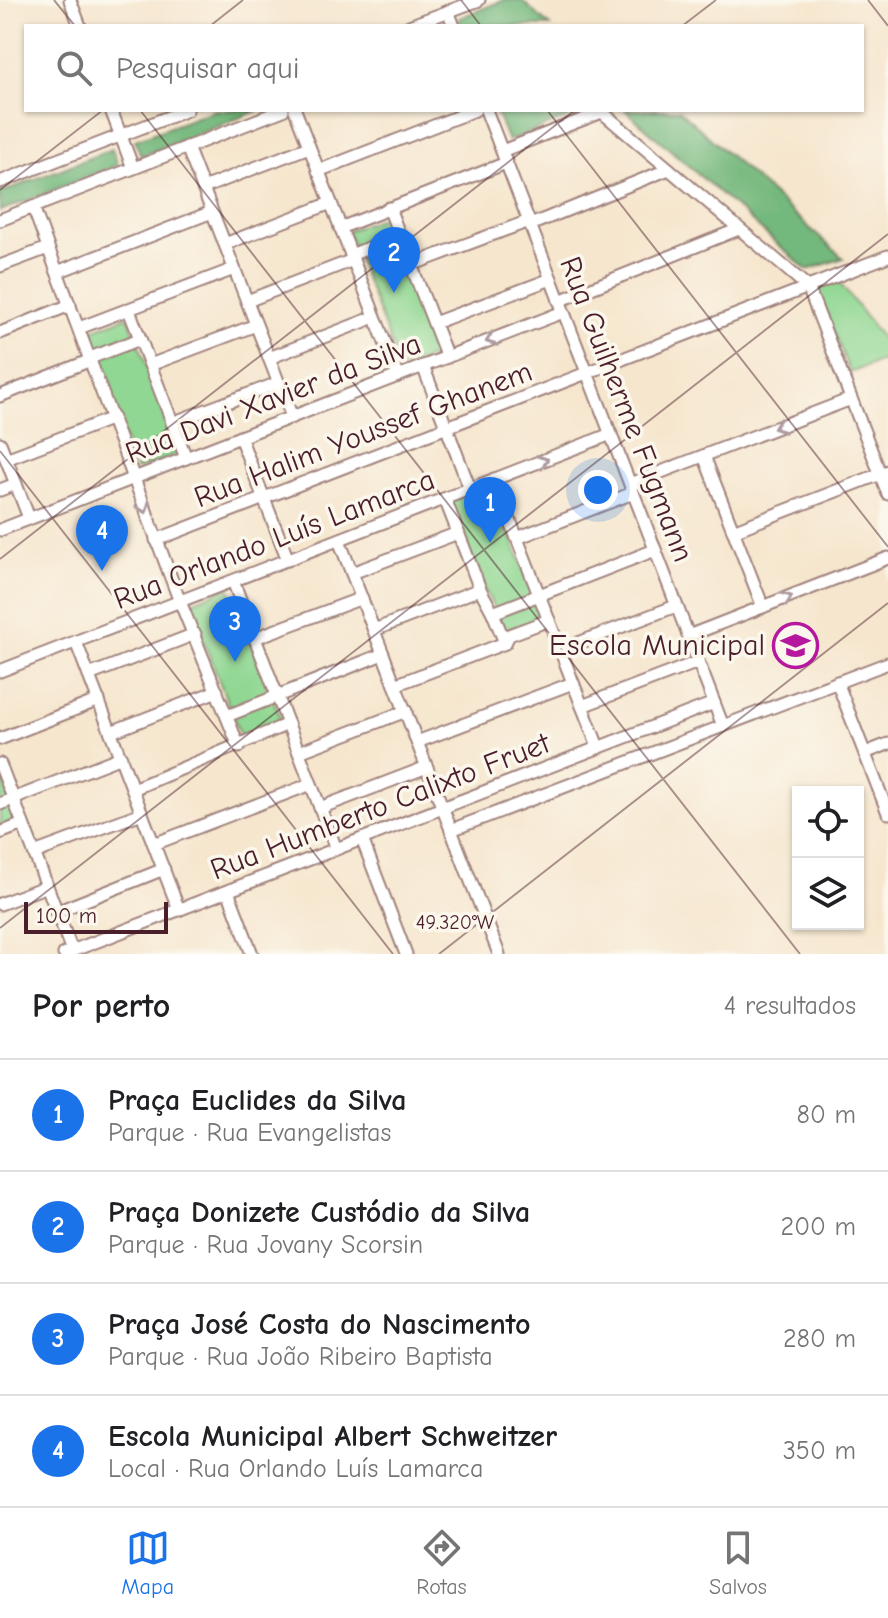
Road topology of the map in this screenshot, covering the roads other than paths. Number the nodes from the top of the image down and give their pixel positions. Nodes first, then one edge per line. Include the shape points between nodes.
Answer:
1 (70, 0) edge
2 (479, 0) edge
3 (448, 11) junction
4 (79, 24) edge
5 (414, 24) edge
6 (453, 24) edge
7 (112, 112) edge
8 (182, 112) edge
9 (278, 112) edge
10 (296, 112) edge
11 (470, 112) edge
12 (487, 112) edge
13 (121, 135) junction
14 (187, 147) junction
15 (309, 147) junction
16 (504, 157) junction
17 (133, 168) junction
18 (669, 169) junction
19 (318, 171) junction
20 (0, 182) edge
21 (203, 188) junction
22 (331, 203) junction
23 (33, 207) junction
24 (389, 208) junction
25 (212, 212) junction
26 (0, 220) edge
27 (529, 223) junction
28 (340, 228) junction
29 (739, 229) junction
30 (400, 235) junction
31 (225, 244) junction
32 (48, 248) junction
33 (888, 256) edge
34 (352, 257) junction
35 (411, 265) junction
36 (0, 266) edge
37 (234, 269) junction
38 (57, 272) junction
39 (551, 279) junction
40 (808, 287) junction
41 (247, 301) junction
42 (70, 305) junction
43 (561, 306) junction
44 (129, 310) junction
45 (375, 317) junction
46 (434, 323) junction
47 (256, 325) junction
48 (79, 328) junction
49 (0, 333) edge
50 (140, 339) junction
51 (447, 357) junction
52 (269, 358) junction
53 (91, 359) junction
54 (150, 365) junction
55 (423, 366) junction
56 (587, 373) junction
57 (398, 376) junction
58 (278, 383) junction
59 (0, 396) edge
60 (851, 399) junction
61 (292, 417) junction
62 (113, 418) junction
63 (172, 423) junction
64 (447, 427) junction
65 (611, 434) junction
66 (240, 437) junction
67 (0, 443) edge
68 (704, 456) junction
69 (186, 458) junction
70 (6, 459) junction
71 (884, 473) edge
72 (136, 477) junction
73 (494, 479) junction
74 (16, 484) junction
75 (470, 489) junction
76 (632, 489) junction
77 (0, 490) edge
78 (888, 494) edge
79 (264, 498) junction
80 (445, 499) junction
81 (29, 518) junction
82 (0, 530) edge
83 (733, 531) junction
84 (458, 533) junction
85 (517, 538) junction
86 (156, 540) junction
87 (339, 540) junction
88 (655, 550) junction
89 (888, 558) edge
90 (288, 560) junction
91 (352, 573) junction
92 (233, 581) junction
93 (480, 589) junction
94 (539, 595) junction
95 (362, 598) junction
96 (182, 601) junction
97 (676, 606) junction
98 (763, 607) junction
99 (493, 613) junction
100 (549, 620) junction
101 (374, 630) junction
102 (195, 634) junction
103 (688, 636) junction
104 (255, 638) junction
105 (76, 642) junction
106 (505, 643) junction
107 (560, 650) junction
108 (383, 654) junction
109 (698, 662) junction
110 (888, 663) edge
111 (0, 671) edge
112 (89, 675) junction
113 (837, 682) junction
114 (573, 683) junction
115 (395, 685) junction
116 (217, 691) junction
117 (277, 696) junction
118 (99, 700) junction
119 (714, 703) junction
120 (582, 706) junction
121 (406, 711) junction
122 (227, 716) junction
123 (288, 724) junction
124 (723, 726) junction
125 (111, 732) junction
126 (0, 739) edge
127 (417, 742) junction
128 (888, 744) edge
129 (239, 747) junction
130 (598, 747) junction
131 (299, 752) junction
132 (865, 753) junction
133 (121, 757) junction
134 (0, 764) edge
135 (427, 767) junction
136 (311, 784) junction
137 (133, 789) junction
138 (13, 799) junction
139 (0, 804) edge
140 (320, 808) junction
141 (443, 808) junction
142 (142, 813) junction
143 (888, 813) edge
144 (23, 824) junction
145 (451, 830) junction
146 (0, 833) edge
147 (362, 839) junction
148 (154, 844) junction
149 (336, 849) junction
150 (34, 853) junction
151 (164, 869) junction
152 (47, 886) junction
153 (228, 891) junction
154 (0, 904) edge
155 (179, 910) junction
156 (56, 912) junction
157 (68, 953) edge
158 (252, 954) edge
159 (406, 954) edge
160 (499, 954) edge

1 - 4 street
2 - 3 street
3 - 5 street
3 - 6 street
7 - 13 street
8 - 13 street
9 - 14 street
10 - 15 street
11 - 19 street
12 - 16 street, Rua Guilherme Fugmann
13 - 17 street
13 - 20 street
14 - 17 street
14 - 21 street
15 - 19 street
15 - 21 street
16 - 18 street via 602,112
16 - 24 street
16 - 27 street, Rua Guilherme Fugmann
17 - 23 street
18 - 27 street
18 - 29 street
19 - 22 street
21 - 25 street
22 - 28 street
22 - 31 street
23 - 26 street
23 - 32 street
24 - 28 street
24 - 30 street
25 - 31 street
25 - 38 street
27 - 35 street
27 - 39 street, Rua Guilherme Fugmann
28 - 34 street
29 - 40 street
29 - 43 street, Rua Davi Xavier da Silva
30 - 34 street
30 - 35 street
31 - 37 street
32 - 36 street
32 - 38 street
33 - 40 street, Rua Halim Youssef Ghanem
34 - 41 street
34 - 45 street
35 - 46 street
37 - 41 street
37 - 44 street
38 - 42 street
39 - 43 street, Rua Guilherme Fugmann
39 - 46 street
40 - 56 street, Rua Halim Youssef Ghanem
40 - 60 street
41 - 47 street
42 - 48 street
42 - 49 street
43 -> 51 street, Rua Davi Xavier da Silva
43 - 56 street, Rua Guilherme Fugmann
44 - 48 street
44 - 50 street
45 - 52 street
45 - 57 street
46 - 51 street
47 - 52 street
47 - 54 street
48 - 53 street
50 - 53 street
50 - 54 street
51 - 55 street, Rua Davi Xavier da Silva
52 - 58 street
53 - 59 street
53 - 62 street
54 - 63 street
55 - 57 street, Rua Davi Xavier da Silva
55 - 64 street
56 - 64 street, Rua Halim Youssef Ghanem
56 - 65 street, Rua Guilherme Fugmann
57 - 61 street, Rua Davi Xavier da Silva
58 - 61 street
58 - 63 street
60 -> 68 street
60 - 71 street
61 - 66 street, Rua Davi Xavier da Silva
62 - 70 street
62 - 72 street
63 - 69 street
64 - 75 street
64 - 79 street, Rua Halim Youssef Ghanem
73 -> 65 street, Rua Orlando Luís Lamarca
65 - 76 street, Rua Guilherme Fugmann
66 - 69 street, Rua Davi Xavier da Silva
66 - 79 street
67 - 70 street
68 - 76 street
68 - 83 street
69 - 72 street, Rua Davi Xavier da Silva
70 - 74 street
71 - 78 street
71 - 83 street
72 - 81 street, Rua Davi Xavier da Silva
72 -> 86 street
73 - 75 street, Rua Orlando Luís Lamarca
73 - 85 street
74 - 77 street
74 - 81 street
75 - 80 street, Rua Orlando Luís Lamarca
76 - 85 street
76 - 88 street, Rua Guilherme Fugmann
79 - 86 street, Rua Halim Youssef Ghanem
79 - 90 street
80 - 84 street
80 - 87 street, Rua Orlando Luís Lamarca
81 - 82 street, Rua Davi Xavier da Silva
83 - 98 street
84 - 91 street
84 - 93 street
85 - 94 street
86 - 96 street
87 - 90 street, Rua Orlando Luís Lamarca
87 - 91 street
88 - 94 street
88 - 97 street, Rua Guilherme Fugmann
98 -> 89 street
90 - 92 street, Rua Orlando Luís Lamarca
91 - 95 street
92 - 96 street, Rua Orlando Luís Lamarca
92 - 104 street
93 - 99 street
93 - 101 street
94 - 99 street
94 - 100 street
95 - 101 street
95 - 104 street
96 - 102 street
96 - 105 street, Rua Orlando Luís Lamarca
97 - 103 street, Rua Guilherme Fugmann
97 - 107 street
98 - 103 street
99 - 106 street
100 - 106 street via 509,635
100 - 107 street
101 - 108 street
102 - 112 street
102 - 116 street
103 - 109 street, Rua Guilherme Fugmann
104 - 117 street
105 - 111 street, Rua Orlando Luís Lamarca
105 - 112 street
106 - 115 street
107 - 114 street
108 - 115 street
108 - 117 street
109 - 119 street, Rua Guilherme Fugmann
109 - 120 street
110 - 113 street
112 - 118 street
113 - 124 street
113 - 132 street
114 - 120 street
114 - 127 street
115 - 121 street
116 - 122 street
116 - 125 street
117 - 122 street
117 - 123 street
118 - 125 street
118 - 126 street
119 - 124 street, Rua Guilherme Fugmann
119 - 130 street, Rua Humberto Calixto Fruet
120 - 130 street
121 - 127 street
121 - 131 street
122 - 129 street
123 - 129 street
123 - 131 street
124 - 145 street
125 - 133 street
127 - 135 street
128 - 132 street
129 - 137 street
130 - 141 street, Rua Humberto Calixto Fruet
131 - 136 street
132 - 143 street
133 - 137 street
133 - 138 street
134 - 138 street
135 - 140 street
135 - 141 street
136 - 140 street
136 - 148 street
137 - 142 street
138 - 139 street
138 - 144 street
140 - 149 street
141 - 145 street
141 - 147 street, Rua Humberto Calixto Fruet
142 - 148 street
142 - 150 street
144 - 146 street
144 - 150 street
145 - 160 street
147 - 149 street, Rua Humberto Calixto Fruet
147 - 159 street
148 - 151 street
149 - 153 street, Rua Humberto Calixto Fruet
150 - 152 street
151 - 155 street
151 - 156 street
152 - 154 street
152 - 156 street
153 - 155 street, Rua Humberto Calixto Fruet
153 - 158 street
155 - 157 street, Rua Humberto Calixto Fruet
156 - 157 street

